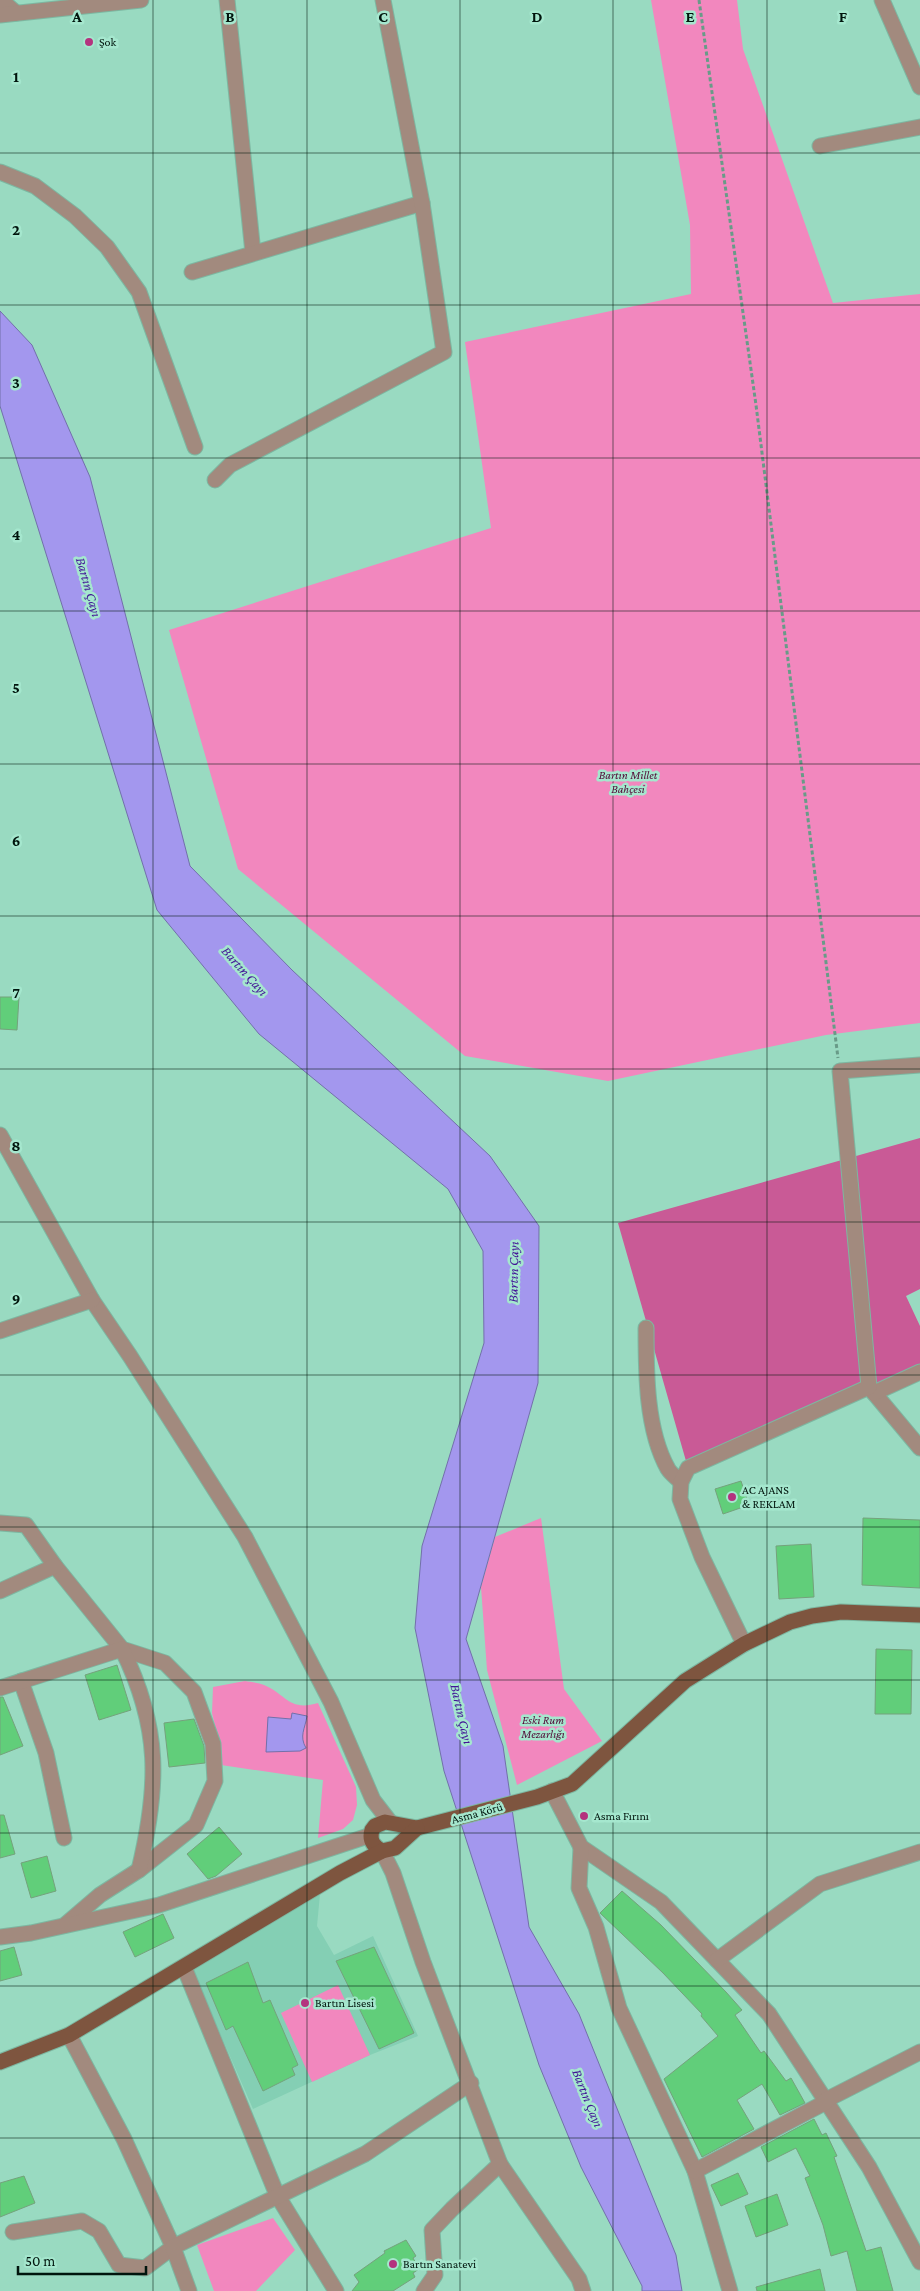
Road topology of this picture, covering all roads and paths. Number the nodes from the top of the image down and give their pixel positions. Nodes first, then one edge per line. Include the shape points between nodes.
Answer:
1 (1, 0) edge
2 (141, 0) edge
3 (227, 0) edge
4 (383, 0) edge
5 (699, 0) edge
6 (882, 0) edge
7 (16, 13) junction
8 (0, 15) edge
9 (920, 87) edge
10 (920, 127) edge
11 (820, 146) dead end
12 (0, 172) edge
13 (422, 203) junction
14 (253, 253) junction
15 (192, 272) dead end
16 (195, 447) dead end
17 (215, 480) dead end
18 (920, 1065) edge
19 (840, 1071) junction
20 (0, 1135) edge
21 (92, 1300) junction
22 (646, 1328) dead end
23 (0, 1331) edge
24 (920, 1372) edge
25 (872, 1390) junction
26 (920, 1448) edge
27 (681, 1482) junction
28 (0, 1523) edge
29 (55, 1566) junction
30 (0, 1590) edge
31 (920, 1615) edge
32 (744, 1644) junction
33 (122, 1650) junction
34 (21, 1681) junction
35 (0, 1688) edge
36 (552, 1792) junction
37 (373, 1800) junction
38 (392, 1823) junction
39 (417, 1828) junction
40 (64, 1838) dead end
41 (382, 1842) junction
42 (582, 1846) junction
43 (920, 1852) edge
44 (139, 1870) junction
45 (65, 1925) junction
46 (0, 1937) edge
47 (718, 1960) junction
48 (184, 1966) junction
49 (69, 2035) junction
50 (920, 2052) edge
51 (0, 2062) edge
52 (471, 2083) junction
53 (826, 2102) junction
54 (500, 2164) junction
55 (694, 2171) junction
56 (277, 2195) junction
57 (13, 2232) dead end
58 (173, 2247) junction
59 (920, 2262) edge
60 (189, 2291) edge
61 (336, 2291) edge
62 (424, 2291) edge
63 (583, 2291) edge
64 (730, 2291) edge

1 - 7 street
2 - 7 street
3 - 14 street
4 - 13 street
5 - 19 path via 760,434
6 - 9 street
7 - 8 street
10 - 11 street
12 - 16 street via 35,186 75,216 107,246 139,292
13 - 14 street
13 - 17 street via 444,352 230,465
14 - 15 street
18 - 19 street
19 - 25 street
20 - 21 street
21 - 23 street
21 - 37 street via 245,1537 331,1702
22 - 27 street via 646,1372 660,1451 669,1471
24 - 25 street
25 - 26 street
25 - 27 street via 688,1468
27 - 32 street via 680,1499 689,1524
28 - 29 street via 26,1525
29 - 30 street
29 - 33 street
31 - 32 main road, Asma Körü via 841,1612 812,1616 790,1622
32 - 36 main road, Asma Körü via 685,1681 572,1784
33 - 34 street
33 - 44 street via 143,1702 153,1750 153,1800
33 - 44 street via 165,1663 194,1692 213,1744 215,1781 196,1825
34 - 35 street
34 - 40 street via 46,1753
36 - 39 main road, Asma Körü
36 - 42 street
37 - 38 street
37 - 41 street
38 - 39 main road
38 - 41 main road via 380,1823
38 - 41 main road via 401,1836
39 - 41 main road
41 - 45 street via 159,1905
41 - 48 main road via 365,1851 340,1873
41 - 52 street via 423,1962
42 - 47 street via 661,1902
42 - 55 street via 579,1888 596,1927 619,2008
43 - 47 street via 820,1884
44 - 45 street via 100,1895
45 - 46 street
47 - 53 street via 769,2014
48 - 49 main road
48 - 56 street
49 - 51 main road
49 - 58 street via 124,2139
50 - 53 street
52 - 54 street
52 - 56 street via 365,2154
53 - 55 street
53 - 59 street via 869,2167
54 - 62 street via 432,2230 435,2275
54 - 63 street via 579,2279
55 - 64 street
56 - 58 street
56 - 61 street
57 - 58 street via 82,2221 99,2231 119,2265 145,2268
58 - 60 street

